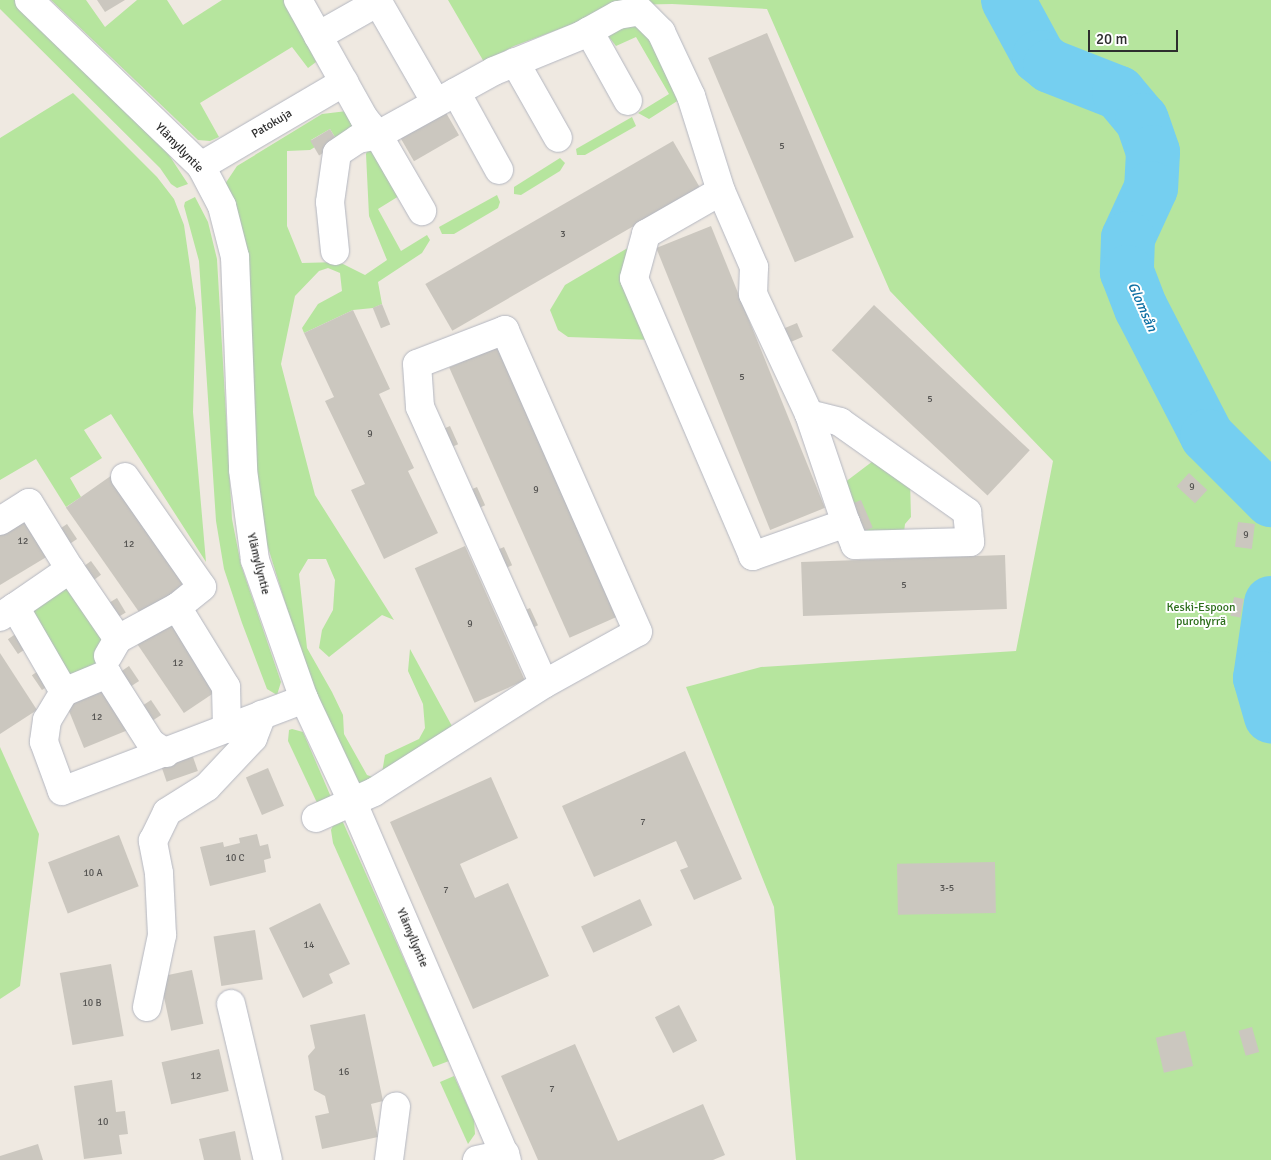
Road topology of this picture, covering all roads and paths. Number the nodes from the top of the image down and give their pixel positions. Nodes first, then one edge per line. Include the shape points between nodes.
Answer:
1 (29, 0) edge
2 (298, 0) edge
3 (589, 31) junction
4 (318, 36) junction
5 (515, 62) junction
6 (344, 82) junction
7 (446, 97) junction
8 (628, 101) dead end
9 (378, 135) junction
10 (558, 138) dead end
11 (201, 166) junction
12 (499, 170) dead end
13 (721, 191) junction
14 (422, 211) dead end
15 (335, 250) dead end
16 (809, 414) junction
17 (125, 477) dead end
18 (0, 521) edge
19 (846, 523) junction
20 (70, 569) junction
21 (177, 607) junction
22 (8, 612) edge
23 (118, 640) junction
24 (107, 674) junction
25 (544, 684) junction
26 (64, 692) junction
27 (304, 699) junction
28 (262, 715) junction
29 (227, 729) junction
30 (166, 752) junction
31 (353, 803) junction
32 (316, 818) dead end
33 (232, 1004) dead end
34 (147, 1007) dead end
35 (396, 1106) dead end
36 (506, 1157) edge
37 (268, 1160) edge
38 (389, 1160) edge
39 (477, 1160) edge

1 - 11 street, Ylämyllyntie
2 - 4 street
3 - 5 street
3 - 8 street
3 - 13 street via 618,16 640,12 661,32 691,96
4 - 6 street
4 - 7 street via 378,2
5 - 7 street
5 - 10 street
6 - 9 street via 364,118
6 - 11 street, Patokuja
7 - 9 street
7 - 12 street
9 - 14 street
9 - 15 street via 358,140 337,153 330,202
11 - 27 street, Ylämyllyntie via 222,206 233,246 243,470 252,544 274,620
13 - 16 street via 754,268 753,294
13 - 19 street via 646,234 634,278 753,556
16 - 19 street
16 - 19 street via 840,422 967,512 970,542 855,545
17 - 21 street via 202,587
18 - 20 street via 29,502
20 - 22 street
20 - 23 street
21 - 23 street
21 - 29 street via 226,687
22 - 26 street
23 - 24 street via 107,658
24 - 26 street
24 - 30 street via 151,742
25 - 25 street via 638,632 505,330 418,364 420,407
25 - 31 street
26 - 30 street via 47,720 44,742 62,791
27 - 28 street
27 - 31 street, Ylämyllyntie
28 - 29 street
28 - 34 street via 254,738 207,787 167,812 153,841 159,873 162,935
29 - 30 street
31 - 32 street
31 - 36 street, Ylämyllyntie
33 - 37 street
35 - 38 street
36 - 39 street

